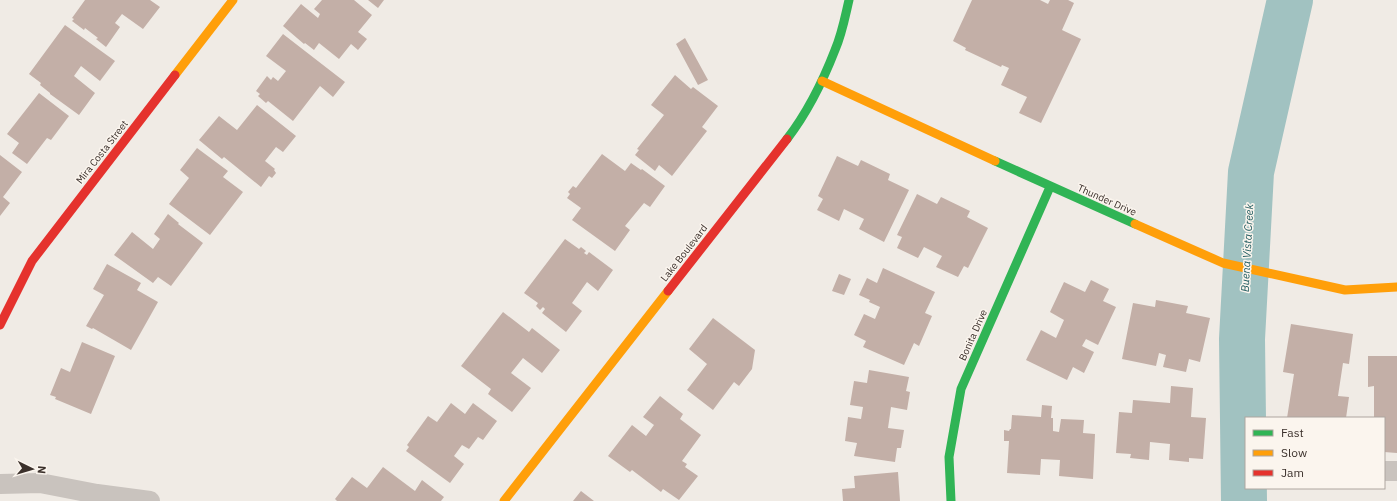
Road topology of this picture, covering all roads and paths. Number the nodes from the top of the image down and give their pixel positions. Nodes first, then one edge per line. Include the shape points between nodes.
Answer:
1 (233, 0) edge
2 (849, 0) edge
3 (822, 81) junction
4 (1050, 187) junction
5 (1397, 287) edge
6 (0, 325) edge
7 (1385, 471) edge
8 (1397, 471) edge
9 (0, 484) edge
10 (150, 501) edge
11 (504, 501) edge
12 (951, 501) edge

1 - 6 street, Mira Costa Street via 32,261
2 - 3 street, Lake Boulevard via 836,49
3 - 4 street, Thunder Drive
3 - 11 street, Lake Boulevard via 795,128
4 - 5 street, Thunder Drive via 1223,263 1345,290
4 - 12 street, Bonita Drive via 961,389 949,457
7 - 8 street
9 - 10 street via 40,483

